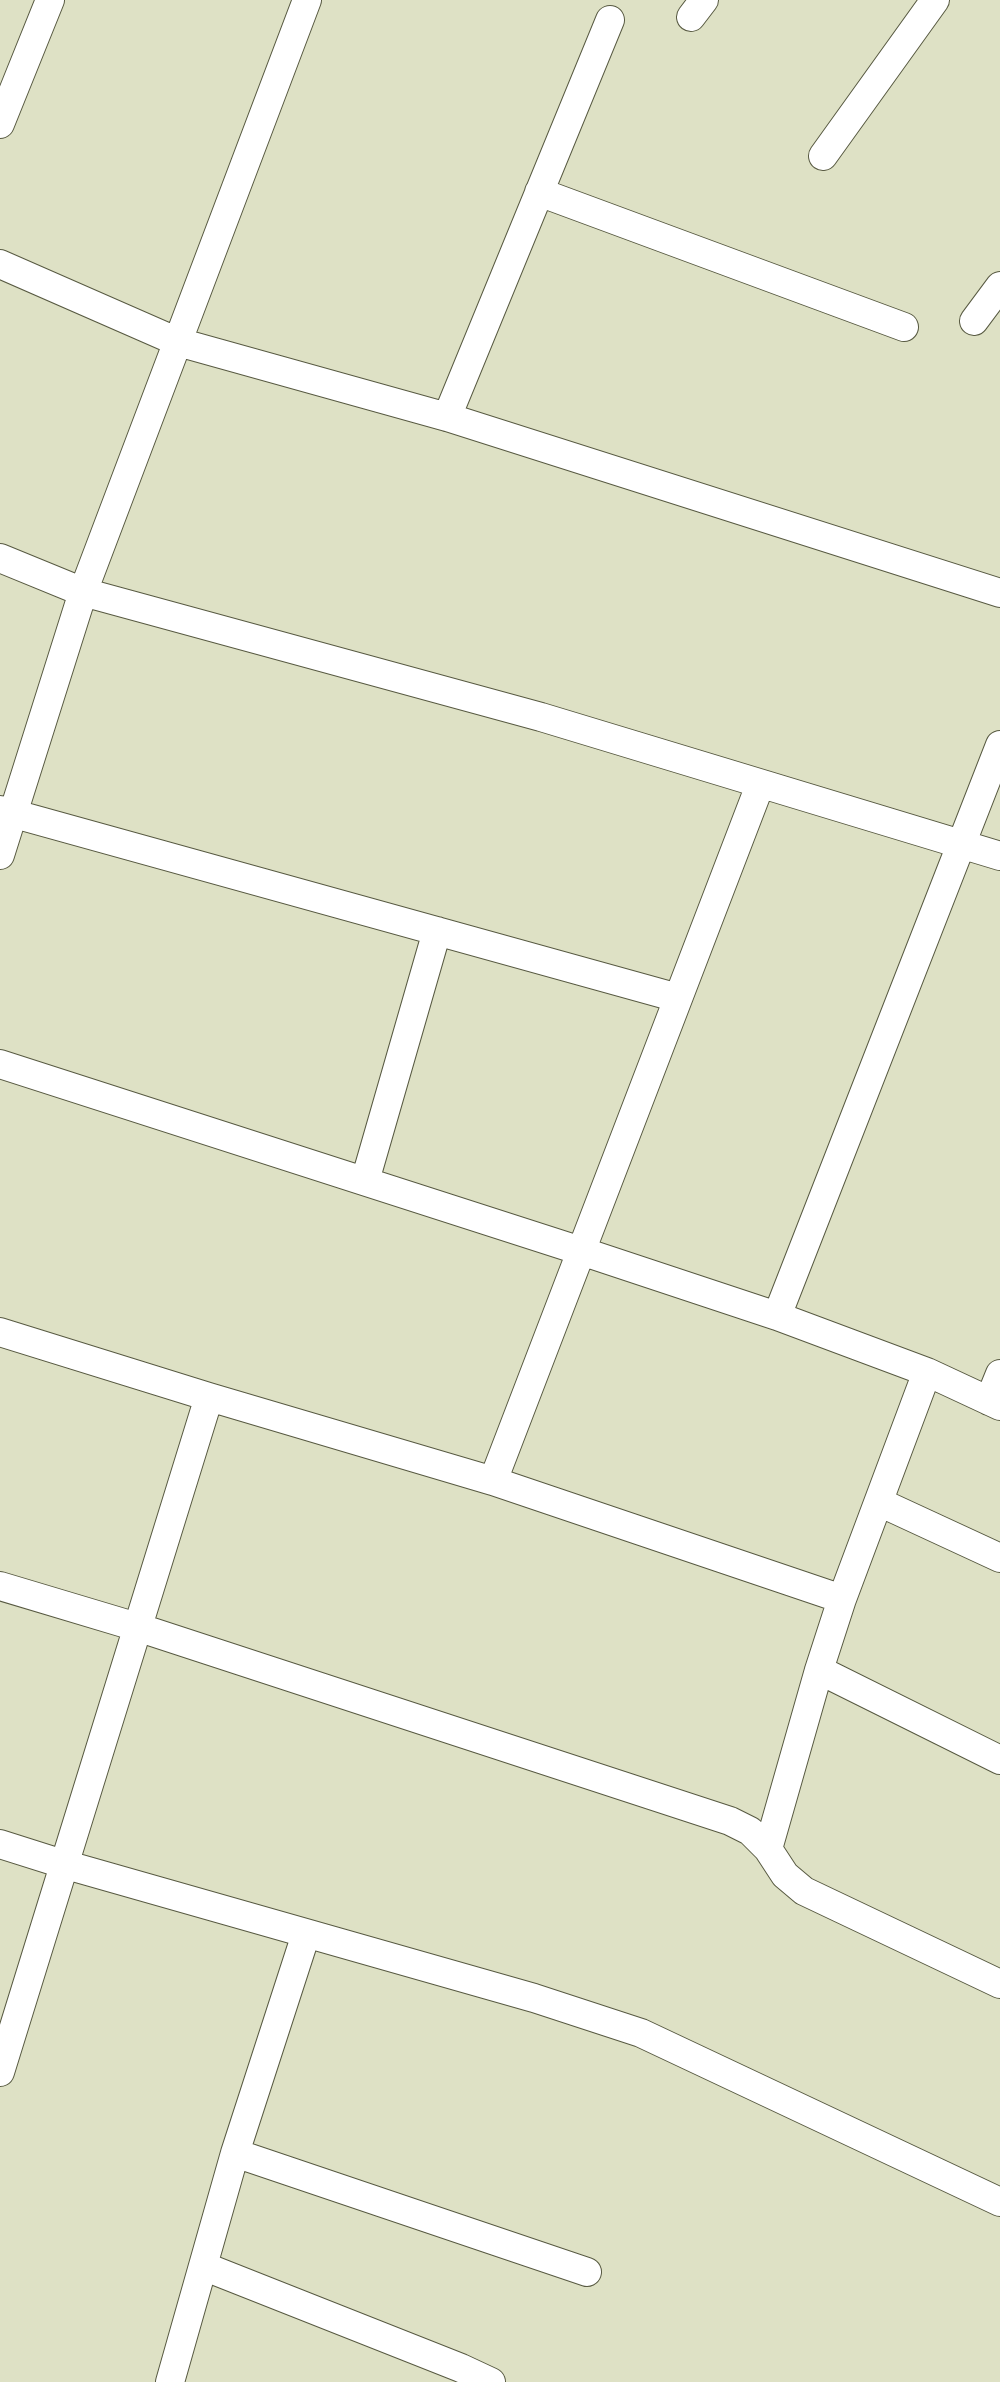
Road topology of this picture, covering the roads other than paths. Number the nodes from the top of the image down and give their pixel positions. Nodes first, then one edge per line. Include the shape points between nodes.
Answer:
1 (50, 0) edge
2 (307, 0) edge
3 (935, 0) edge
4 (610, 20) dead end
5 (0, 124) edge
6 (823, 156) dead end
7 (539, 192) junction
8 (0, 264) edge
9 (1000, 286) edge
10 (974, 321) dead end
11 (904, 327) dead end
12 (178, 342) junction
13 (447, 417) junction
14 (0, 558) edge
15 (83, 592) junction
16 (1000, 592) edge
17 (1000, 745) edge
18 (760, 785) junction
19 (6, 812) edge
20 (960, 845) junction
21 (0, 855) edge
22 (1000, 856) edge
23 (437, 932) junction
24 (678, 998) junction
25 (0, 1064) edge
26 (365, 1181) junction
27 (581, 1251) junction
28 (777, 1316) junction
29 (0, 1332) edge
30 (927, 1372) junction
31 (1000, 1374) edge
32 (209, 1397) junction
33 (995, 1403) edge
34 (493, 1481) junction
35 (879, 1502) junction
36 (1000, 1558) edge
37 (0, 1586) edge
38 (842, 1599) junction
39 (137, 1627) junction
40 (819, 1670) junction
41 (1000, 1760) edge
42 (0, 1844) edge
43 (768, 1849) junction
44 (63, 1864) junction
45 (306, 1934) junction
46 (1000, 1984) edge
47 (0, 2072) edge
48 (235, 2153) junction
49 (1000, 2202) edge
50 (203, 2266) junction
51 (587, 2272) dead end
52 (170, 2382) edge
53 (491, 2382) edge

1 - 5 street
2 - 12 street
3 - 6 street
4 - 7 street
7 - 11 street
7 - 13 street
8 - 12 street
9 - 10 street
12 - 13 street
12 - 15 street
13 - 16 street
14 - 15 street
15 - 18 street via 541,717
15 - 19 street
17 - 20 street
18 - 20 street
18 - 24 street
19 - 21 street
19 - 23 street
20 - 22 street
20 - 28 street
23 - 24 street
23 - 26 street
24 - 27 street
25 - 26 street
26 - 27 street
27 - 28 street
27 - 34 street
28 - 30 street
29 - 32 street
30 - 33 street
30 - 35 street
31 - 33 street
32 - 34 street
32 - 39 street
34 - 38 street
35 - 36 street
35 - 38 street
37 - 39 street
38 - 40 street
39 - 43 street via 730,1821 750,1831
39 - 44 street
40 - 41 street
40 - 43 street
42 - 44 street
43 - 46 street via 785,1875 804,1891
44 - 45 street
44 - 47 street
45 - 48 street
45 - 49 street via 534,1998 641,2033
48 - 50 street
48 - 51 street
50 - 52 street
50 - 53 street

